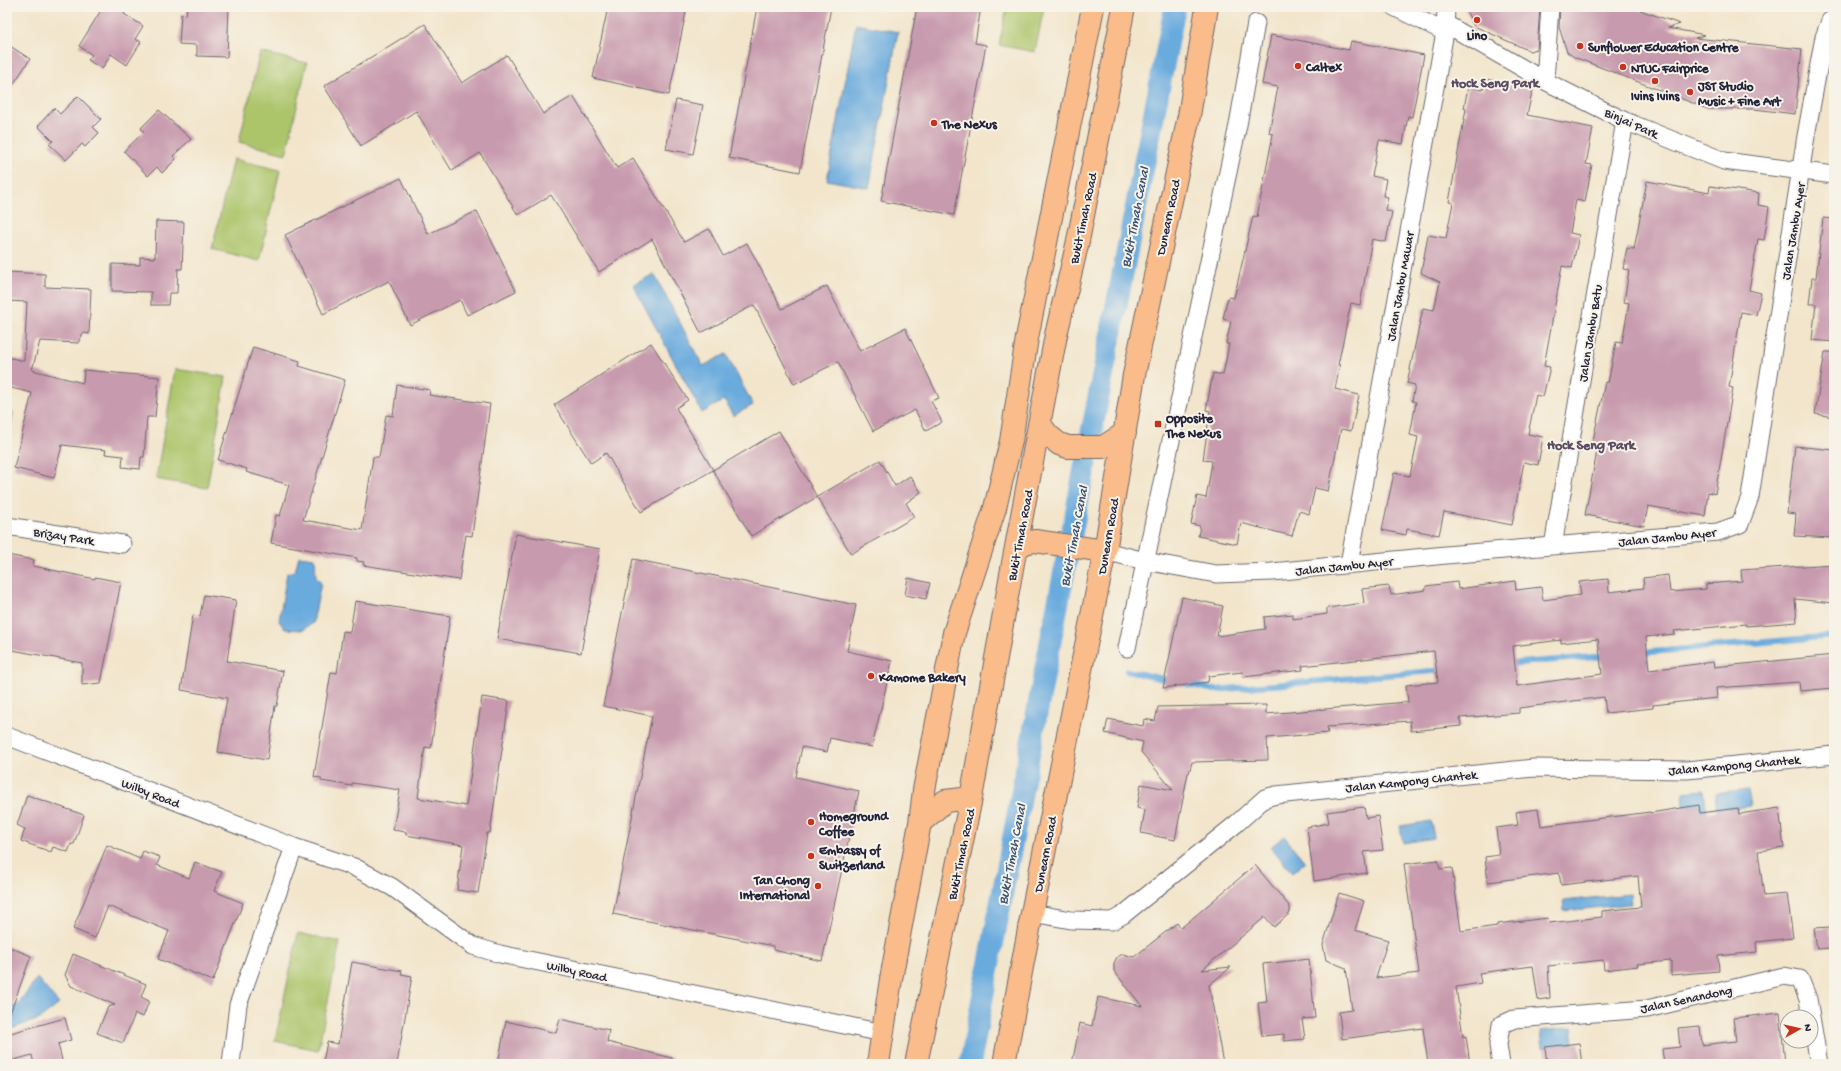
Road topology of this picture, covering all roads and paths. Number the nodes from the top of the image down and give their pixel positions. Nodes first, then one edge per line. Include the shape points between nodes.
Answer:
1 (1124, 7) edge
2 (1207, 7) edge
3 (1394, 7) edge
4 (1550, 7) edge
5 (1093, 8) edge
6 (1834, 20) edge
7 (1446, 21) edge
8 (1256, 23) dead end
9 (1545, 80) junction
10 (1625, 120) junction
11 (1801, 170) junction
12 (1834, 175) edge
13 (1040, 424) junction
14 (1125, 433) junction
15 (7, 526) edge
16 (122, 544) dead end
17 (1553, 546) junction
18 (1016, 550) junction
19 (1105, 551) junction
20 (1145, 561) junction
21 (1349, 564) junction
22 (1127, 648) dead end
23 (7, 736) edge
24 (1834, 755) edge
25 (971, 798) junction
26 (920, 823) junction
27 (294, 847) junction
28 (1032, 913) junction
29 (883, 1033) junction
30 (231, 1064) edge
31 (878, 1064) edge
32 (916, 1064) edge
33 (1004, 1064) edge
34 (1501, 1064) edge
35 (1819, 1064) edge

1 - 13 highway, Bukit Timah Road
2 - 14 highway, Dunearn Road via 1189,116 1139,350
3 - 7 street, Binjai Park
4 - 9 street
5 - 26 highway via 1027,338 1011,442 995,508 954,632
6 - 11 street, Jalan Jambu Ayer via 1830,21 1824,37
7 - 9 street, Binjai Park
7 - 21 street, Jalan Jambu Mawar
8 - 20 street via 1238,125
9 - 10 street, Binjai Park
10 - 11 street, Binjai Park via 1724,161
10 - 17 street, Jalan Jambu Batu
11 - 12 street, Binjai Park
11 - 17 street, Jalan Jambu Ayer via 1750,498 1740,524 1718,532
13 - 14 highway via 1048,435 1059,444 1068,447 1103,448
13 - 18 highway, Bukit Timah Road
14 - 19 highway, Dunearn Road
15 - 16 street, Brizay Park
17 - 21 street, Jalan Jambu Ayer
18 - 19 highway via 1024,543 1035,541
18 - 25 highway, Bukit Timah Road
19 - 20 street, Jalan Jambu Ayer
19 - 28 highway, Dunearn Road
20 - 21 street, Jalan Jambu Ayer via 1216,574 1272,572
20 - 22 street
23 - 27 street, Wilby Road
24 - 28 street, Jalan Kampong Chantek via 1687,770 1534,768 1276,795 1265,798 1123,915 1112,921 1071,920
25 - 26 highway via 945,800
25 - 32 highway, Bukit Timah Road
26 - 29 highway
27 - 29 street, Wilby Road via 354,867 379,879 473,946 500,954
27 - 30 street via 238,1005
28 - 33 highway, Dunearn Road
29 - 31 highway
34 - 35 street, Jalan Senandong via 1498,1045 1501,1025 1514,1018 1647,1009 1784,976 1800,979 1808,999

